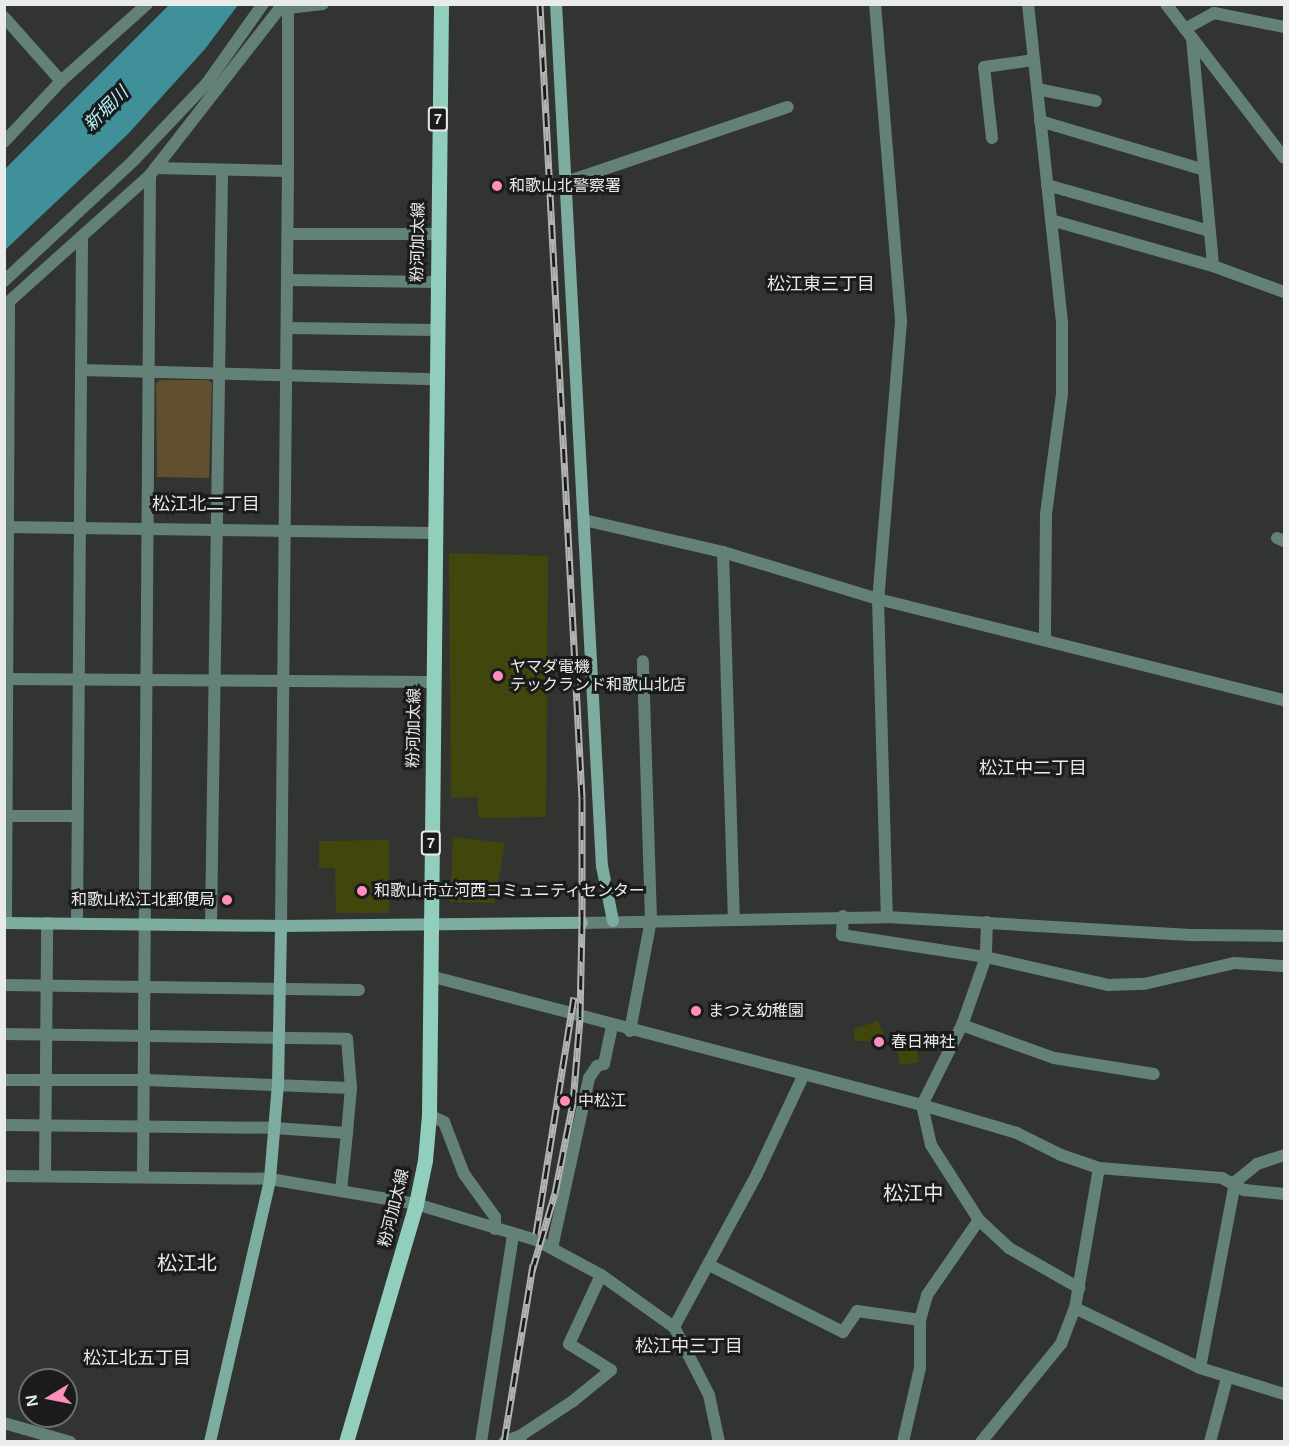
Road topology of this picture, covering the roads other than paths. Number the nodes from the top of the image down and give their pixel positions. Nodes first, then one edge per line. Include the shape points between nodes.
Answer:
1 (147, 4) edge
2 (263, 4) edge
3 (324, 4) edge
4 (441, 4) edge
5 (556, 4) edge
6 (875, 4) edge
7 (1028, 4) edge
8 (1167, 4) edge
9 (288, 5) edge
10 (4, 17) edge
11 (1284, 27) edge
12 (1189, 34) junction
13 (1034, 60) junction
14 (61, 81) junction
15 (1037, 88) junction
16 (1096, 101) dead end
17 (788, 107) dead end
18 (1040, 122) junction
19 (993, 138) dead end
20 (4, 141) edge
21 (1284, 158) edge
22 (1204, 170) junction
23 (152, 171) junction
24 (222, 171) junction
25 (288, 171) junction
26 (566, 182) junction
27 (1047, 184) junction
28 (1051, 220) junction
29 (1210, 231) junction
30 (288, 234) junction
31 (436, 234) junction
32 (82, 237) junction
33 (1213, 266) junction
34 (288, 280) junction
35 (4, 281) edge
36 (436, 282) junction
37 (1284, 292) edge
38 (7, 304) edge
39 (287, 328) junction
40 (436, 330) junction
41 (81, 370) junction
42 (150, 372) junction
43 (219, 373) junction
44 (287, 374) junction
45 (436, 380) junction
46 (584, 520) junction
47 (7, 527) edge
48 (80, 528) junction
49 (148, 528) junction
50 (216, 528) junction
51 (285, 530) junction
52 (435, 533) junction
53 (723, 552) junction
54 (878, 599) junction
55 (1046, 639) junction
56 (644, 661) dead end
57 (7, 679) edge
58 (284, 679) junction
59 (79, 680) junction
60 (149, 680) junction
61 (215, 680) junction
62 (433, 682) junction
63 (1284, 700) edge
64 (6, 816) edge
65 (77, 816) junction
66 (843, 916) junction
67 (887, 917) junction
68 (734, 919) junction
69 (651, 920) junction
70 (613, 921) junction
71 (77, 922) junction
72 (987, 922) junction
73 (5, 923) edge
74 (47, 923) junction
75 (146, 923) junction
76 (211, 925) junction
77 (281, 926) junction
78 (430, 926) junction
79 (1284, 936) edge
80 (986, 957) junction
81 (1284, 966) edge
82 (430, 976) junction
83 (4, 985) edge
84 (48, 985) junction
85 (146, 986) junction
86 (280, 988) junction
87 (359, 990) dead end
88 (962, 1025) junction
89 (612, 1026) junction
90 (630, 1031) junction
91 (4, 1034) edge
92 (46, 1035) junction
93 (146, 1035) junction
94 (279, 1036) junction
95 (804, 1074) junction
96 (1154, 1074) dead end
97 (4, 1080) edge
98 (145, 1080) junction
99 (46, 1081) junction
100 (278, 1084) junction
101 (351, 1088) junction
102 (922, 1105) junction
103 (429, 1115) junction
104 (4, 1125) edge
105 (46, 1126) junction
106 (144, 1126) junction
107 (274, 1128) junction
108 (347, 1133) junction
109 (1284, 1155) edge
110 (1099, 1168) junction
111 (4, 1176) edge
112 (45, 1176) junction
113 (143, 1176) junction
114 (270, 1179) junction
115 (1235, 1182) junction
116 (341, 1191) junction
117 (1284, 1194) edge
118 (416, 1204) junction
119 (979, 1220) junction
120 (495, 1228) junction
121 (513, 1234) junction
122 (552, 1248) junction
123 (709, 1265) junction
124 (601, 1275) junction
125 (1079, 1288) junction
126 (1075, 1308) junction
127 (920, 1320) junction
128 (674, 1327) junction
129 (1200, 1368) junction
130 (1227, 1378) junction
131 (1284, 1394) edge
132 (4, 1423) edge
133 (520, 1439) edge
134 (70, 1442) edge
135 (210, 1442) edge
136 (346, 1442) edge
137 (481, 1442) edge
138 (504, 1442) edge
139 (719, 1442) edge
140 (903, 1442) edge
141 (981, 1442) edge
142 (1210, 1442) edge

1 - 14 street
2 - 35 street via 207,83 134,160
3 - 9 street
4 - 31 main road, 粉河加太線 / 7
5 - 26 street
6 - 54 street via 901,322
7 - 13 street
8 - 12 street
9 - 23 street via 279,9
9 - 25 street
10 - 14 street
11 - 12 street via 1214,13
12 - 21 street
12 - 22 street
13 - 15 street
13 - 19 street via 984,67
14 - 20 street
15 - 16 street
15 - 18 street
17 - 26 street
18 - 22 street
18 - 27 street
22 - 29 street
23 - 24 street
23 - 32 street
23 - 42 street
24 - 25 street
24 - 43 street
25 - 30 street
26 - 46 street
27 - 28 street
27 - 29 street
28 - 33 street
28 - 55 street via 1062,323 1062,394 1046,514
29 - 33 street
30 - 31 street
30 - 34 street
31 - 36 main road, 粉河加太線 / 7
32 - 38 street
32 - 41 street
33 - 37 street
34 - 36 street
34 - 39 street
36 - 40 main road, 粉河加太線 / 7
38 - 47 street
39 - 40 street
39 - 44 street
40 - 45 main road, 粉河加太線 / 7
41 - 42 street
41 - 48 street
42 - 43 street
42 - 49 street
43 - 44 street
43 - 50 street
44 - 45 street
44 - 51 street
45 - 52 main road, 粉河加太線 / 7
46 - 53 street
46 - 70 street via 602,866
47 - 48 street
47 - 57 street
48 - 49 street
48 - 59 street
49 - 50 street
49 - 60 street
50 - 51 street
50 - 61 street
51 - 52 street
51 - 58 street
52 - 62 main road, 粉河加太線 / 7
53 - 54 street
53 - 68 street
54 - 55 street
54 - 67 street
55 - 63 street
56 - 69 street
57 - 59 street
57 - 64 street
58 - 61 street
58 - 62 street
58 - 77 street
59 - 60 street
59 - 65 street
60 - 61 street
60 - 75 street
61 - 76 street
62 - 78 main road, 粉河加太線 / 7
64 - 65 street
64 - 73 street
65 - 71 street
66 - 67 street
66 - 68 street
66 - 80 street via 842,935
67 - 72 street
68 - 69 street
69 - 70 street
69 - 90 street
70 - 78 street
71 - 74 street
71 - 75 street
72 - 79 street
72 - 80 street
73 - 74 street
74 - 84 street
75 - 76 street
75 - 85 street
76 - 77 street
77 - 78 street
77 - 86 street
78 - 82 main road, 粉河加太線 / 7
80 - 81 street via 1107,985 1144,984 1234,963
80 - 88 street
82 - 89 street
82 - 103 main road, 粉河加太線 / 7
83 - 84 street
84 - 85 street
84 - 92 street
85 - 86 street
85 - 93 street
86 - 87 street
86 - 94 street
88 - 96 street via 1054,1058
88 - 102 street
89 - 90 street
89 - 122 street via 604,1064 597,1066 589,1078
90 - 95 street
91 - 92 street
92 - 93 street
92 - 99 street
93 - 94 street
93 - 98 street
94 - 100 street
94 - 101 street via 347,1039
95 - 102 street
95 - 123 street
97 - 99 street
98 - 99 street
98 - 100 street
98 - 106 street
99 - 105 street
100 - 101 street
100 - 107 street
101 - 108 street
102 - 110 street via 1017,1133
102 - 119 street via 931,1145
103 - 118 main road, 粉河加太線 / 7
103 - 120 street via 444,1122 464,1174 495,1217
104 - 105 street
105 - 106 street
105 - 112 street
106 - 107 street
106 - 113 street
107 - 108 street
107 - 114 street
108 - 116 street
109 - 115 street via 1257,1164
110 - 115 street
110 - 125 street
111 - 112 street
112 - 113 street
113 - 114 street
114 - 116 street
114 - 135 street
115 - 117 street via 1244,1190
115 - 129 street
116 - 118 street
118 - 120 street
118 - 136 main road, 粉河加太線 / 7
119 - 125 street via 1010,1248
119 - 127 street via 927,1295
120 - 121 street
121 - 122 street
121 - 137 street
122 - 124 street
123 - 127 street via 843,1332 856,1311
123 - 128 street
124 - 128 street
124 - 133 street via 569,1344 611,1370
125 - 126 street
126 - 129 street
126 - 141 street via 1061,1344
127 - 140 street via 920,1368
128 - 139 street via 709,1395
129 - 130 street
130 - 131 street
130 - 142 street
132 - 134 street
133 - 138 street

